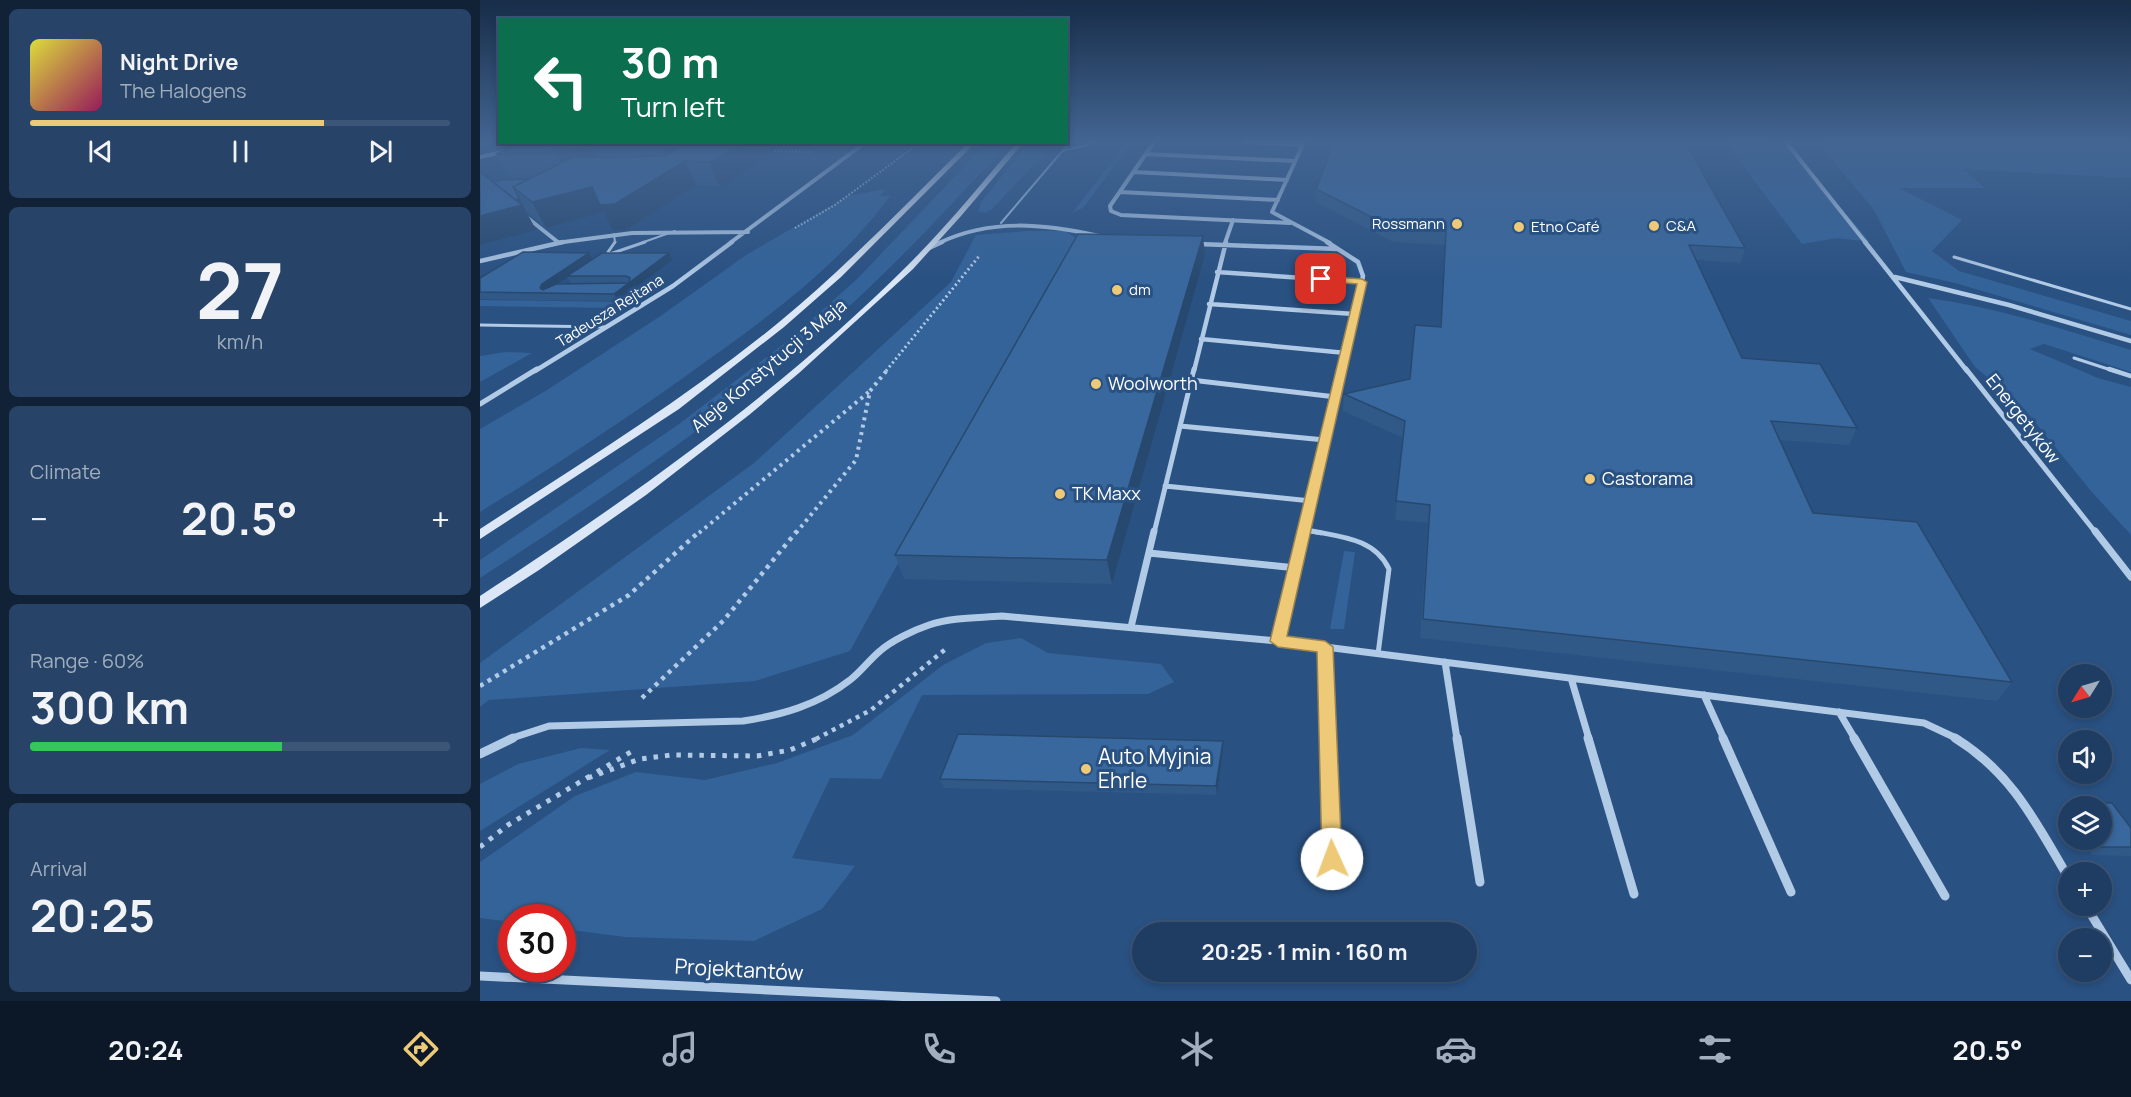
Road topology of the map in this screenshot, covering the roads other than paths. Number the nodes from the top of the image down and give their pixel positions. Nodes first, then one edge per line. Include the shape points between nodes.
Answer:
1 (805, 189) edge
2 (925, 189) edge
3 (980, 189) edge
4 (1031, 189) edge
5 (1122, 189) edge
6 (1283, 189) edge
7 (1823, 189) edge
8 (1120, 192) junction
9 (1278, 200) junction
10 (529, 206) edge
11 (1233, 220) junction
12 (1002, 223) junction
13 (1293, 223) junction
14 (675, 231) junction
15 (748, 232) junction
16 (614, 234) junction
17 (1104, 237) edge
18 (559, 243) junction
19 (1189, 244) edge
20 (1224, 245) junction
21 (1338, 249) junction
22 (926, 250) junction
23 (507, 254) junction
24 (1954, 257) dead end
25 (480, 261) edge
26 (507, 263) edge
27 (1217, 272) junction
28 (1894, 277) junction
29 (1362, 282) junction
30 (1209, 304) junction
31 (2131, 309) edge
32 (1354, 314) junction
33 (480, 325) edge
34 (609, 327) junction
35 (1201, 339) junction
36 (2131, 341) edge
37 (1346, 353) junction
38 (2074, 358) dead end
39 (2131, 376) edge
40 (1191, 380) junction
41 (1336, 397) junction
42 (480, 404) edge
43 (1180, 426) junction
44 (1325, 440) junction
45 (1165, 486) junction
46 (1311, 501) junction
47 (1305, 530) junction
48 (480, 535) edge
49 (1149, 553) junction
50 (1296, 568) junction
51 (2131, 577) edge
52 (480, 603) edge
53 (1131, 627) junction
54 (1278, 641) junction
55 (1325, 647) junction
56 (1378, 654) junction
57 (1445, 662) junction
58 (1571, 678) junction
59 (1704, 695) junction
60 (1839, 712) junction
61 (480, 754) edge
62 (2059, 862) edge
63 (1480, 882) dead end
64 (1332, 883) dead end
65 (1791, 892) dead end
66 (1634, 894) dead end
67 (1945, 896) dead end
68 (2092, 916) edge
69 (480, 976) edge
70 (2131, 980) edge
71 (996, 1001) edge

1 - 15 street, Tadeusza Rejtana
2 - 48 main road, Aleje Konstytucji 3 Maja via 838,276 781,325 675,407
3 - 22 main road, Aleje Konstytucji 3 Maja
4 - 12 lane
5 - 8 street
6 - 9 street
7 - 28 street, Energetyków
8 - 9 street
8 - 11 street via 1109,209 1124,215
9 - 13 street via 1272,212
10 - 18 street via 519,211
11 - 13 street
11 - 20 street
12 - 17 street via 1058,226
12 - 22 street via 974,228
13 - 21 street
14 - 15 street
14 - 16 street
14 - 16 lane via 605,256 615,245
15 - 34 street, Tadeusza Rejtana
16 - 18 street
18 - 23 street
19 - 20 street
20 - 21 street
20 - 27 street
21 - 29 street via 1358,262 1364,276
22 - 52 main road, Aleje Konstytucji 3 Maja via 894,284 736,421
23 - 25 street
23 - 26 lane
24 - 31 lane
27 - 29 street
27 - 30 street
28 - 36 street
28 - 51 street, Energetyków
29 - 32 street
30 - 32 street
30 - 35 street
32 - 37 street
33 - 34 lane
34 - 42 street, Tadeusza Rejtana
35 - 37 street
35 - 40 street
37 - 41 street
38 - 39 lane
40 - 41 street
40 - 43 street
41 - 44 street
43 - 44 street
43 - 45 street
44 - 46 street
45 - 46 street
45 - 49 street
46 - 47 street
47 - 50 street
47 - 56 lane via 1373,547 1387,561
49 - 50 street
49 - 53 street
50 - 54 street
53 - 54 street
53 - 61 street via 1002,616 928,624 882,649 827,696 799,709 743,721 549,726
54 - 55 street
55 - 56 street
55 - 64 street
56 - 57 street
57 - 58 street
57 - 63 street
58 - 59 street
58 - 66 street
59 - 60 street
59 - 65 street
60 - 62 street via 1924,723 1954,734 1981,752 2003,772
60 - 67 street
68 - 70 street
69 - 71 street, Projektantów

